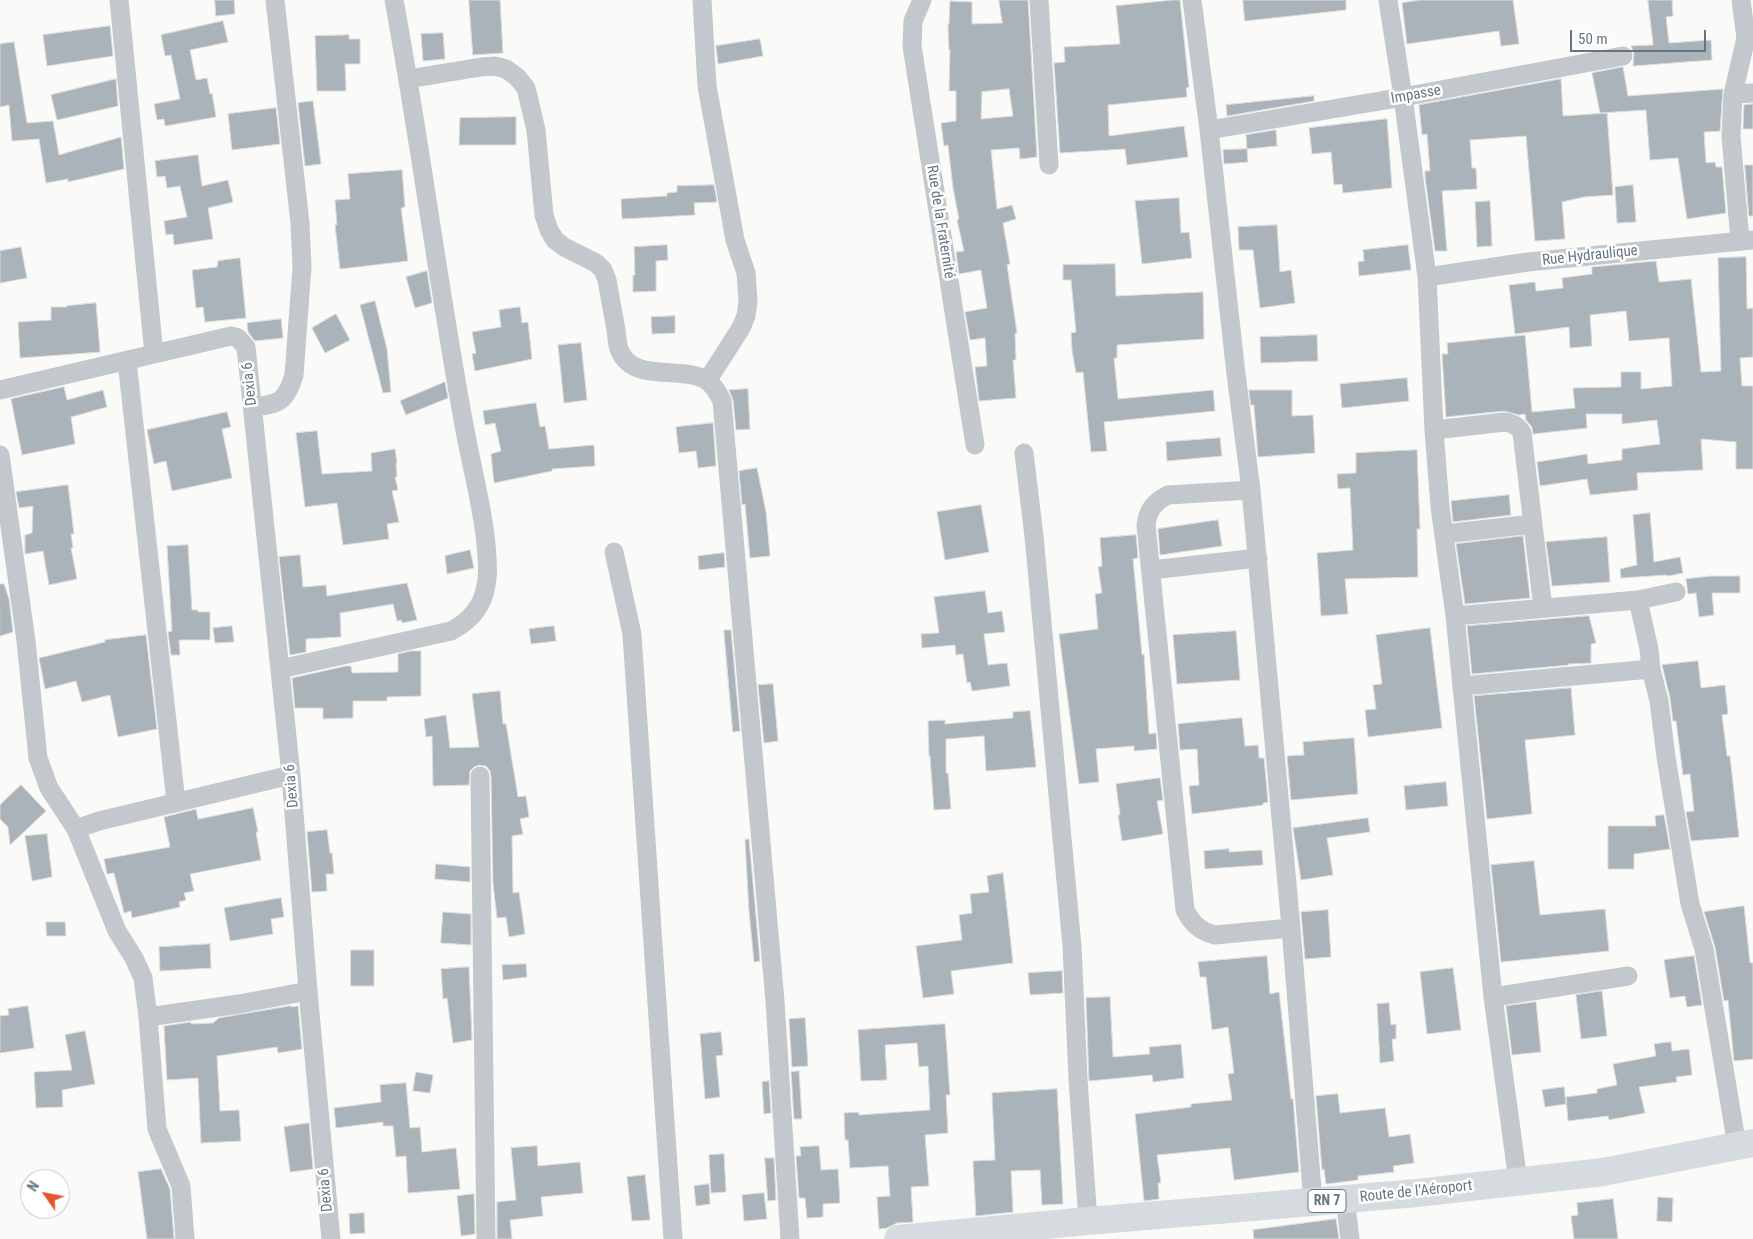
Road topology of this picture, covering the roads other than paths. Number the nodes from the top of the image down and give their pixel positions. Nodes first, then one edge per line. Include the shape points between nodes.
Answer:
1 (119, 0) edge
2 (275, 0) edge
3 (394, 0) edge
4 (702, 0) edge
5 (922, 0) edge
6 (1040, 0) edge
7 (1192, 0) edge
8 (1388, 0) edge
9 (1741, 0) edge
10 (1749, 37) edge
11 (1623, 56) dead end
12 (408, 80) junction
13 (1753, 93) edge
14 (1733, 94) junction
15 (1403, 97) junction
16 (1209, 130) junction
17 (1049, 165) dead end
18 (1746, 240) edge
19 (1427, 277) junction
20 (154, 354) junction
21 (127, 360) junction
22 (707, 381) junction
23 (0, 390) edge
24 (253, 407) junction
25 (1434, 430) junction
26 (975, 445) dead end
27 (1024, 453) dead end
28 (0, 456) edge
29 (1252, 490) junction
30 (1533, 524) junction
31 (1444, 534) junction
32 (614, 552) dead end
33 (1258, 558) junction
34 (1150, 570) junction
35 (1676, 592) dead end
36 (1638, 600) junction
37 (1543, 608) junction
38 (1455, 616) junction
39 (280, 669) junction
40 (1651, 669) junction
41 (1462, 686) junction
42 (291, 775) junction
43 (480, 776) dead end
44 (176, 802) junction
45 (76, 829) junction
46 (1291, 928) junction
47 (1628, 976) dead end
48 (308, 991) junction
49 (1493, 996) junction
50 (148, 1017) junction
51 (1745, 1145) edge
52 (1518, 1181) junction
53 (1345, 1198) junction
54 (1313, 1202) junction
55 (1088, 1221) junction
56 (185, 1239) edge
57 (331, 1239) edge
58 (486, 1239) edge
59 (673, 1239) edge
60 (790, 1239) edge
61 (898, 1239) edge
62 (1350, 1239) edge

1 - 20 street
2 - 24 street via 302,267 294,375 290,390 282,400
3 - 12 street
4 - 22 street via 707,86 735,240 746,272 748,301 741,328
5 - 26 street, Rue de la Fraternité via 913,21 912,46
6 - 17 street
7 - 16 street
8 - 15 street
9 - 10 street
10 - 14 street
11 - 15 street, Impasse
12 - 22 street via 481,66 506,69 518,77 526,88 536,130 544,214 549,230 555,240 596,262 603,270 619,349 636,368 696,376
12 - 39 street via 464,426 484,525 486,585 482,601 473,615 451,631
13 - 14 street
14 - 18 street via 1731,136
15 - 16 street, Impasse
15 - 19 street
16 - 29 street
18 - 19 street, Rue Hydraulique via 1528,262
19 - 25 street
20 - 21 street
20 - 24 street, Dexia 6 via 231,336 238,338 246,347
21 - 23 street
21 - 44 street
22 - 60 street via 722,401 775,1001
24 - 39 street, Dexia 6
25 - 30 street via 1505,422 1518,427 1522,433
25 - 31 street
27 - 55 street via 1072,946
28 - 45 street via 26,641 38,758 50,788
29 - 33 street
29 - 34 street via 1168,495 1159,500 1147,516
30 - 31 street
30 - 37 street
31 - 38 street
32 - 59 street via 632,634
33 - 34 street
33 - 46 street
34 - 46 street via 1185,910 1196,927 1215,935
35 - 36 street
36 - 37 street
36 - 40 street
37 - 38 street
38 - 41 street
39 - 42 street, Dexia 6
40 - 41 street
40 - 51 street via 1659,701 1690,904 1704,949
41 - 49 street
42 - 44 street
42 - 48 street, Dexia 6
43 - 58 street
44 - 45 street
45 - 50 street via 117,931 142,978
46 - 54 street
47 - 49 street
48 - 50 street
48 - 57 street, Dexia 6
49 - 52 street
50 - 56 street via 157,1129 181,1186
51 - 52 main road, Route de l’Aéroport / RN 7 via 1603,1172
52 - 53 main road, Route de l’Aéroport / RN 7
53 - 54 main road, Route de l’Aéroport / RN 7
53 - 62 street
54 - 55 main road, Route de l’Aéroport / RN 7
55 - 61 main road, Route de l’Aéroport / RN 7

